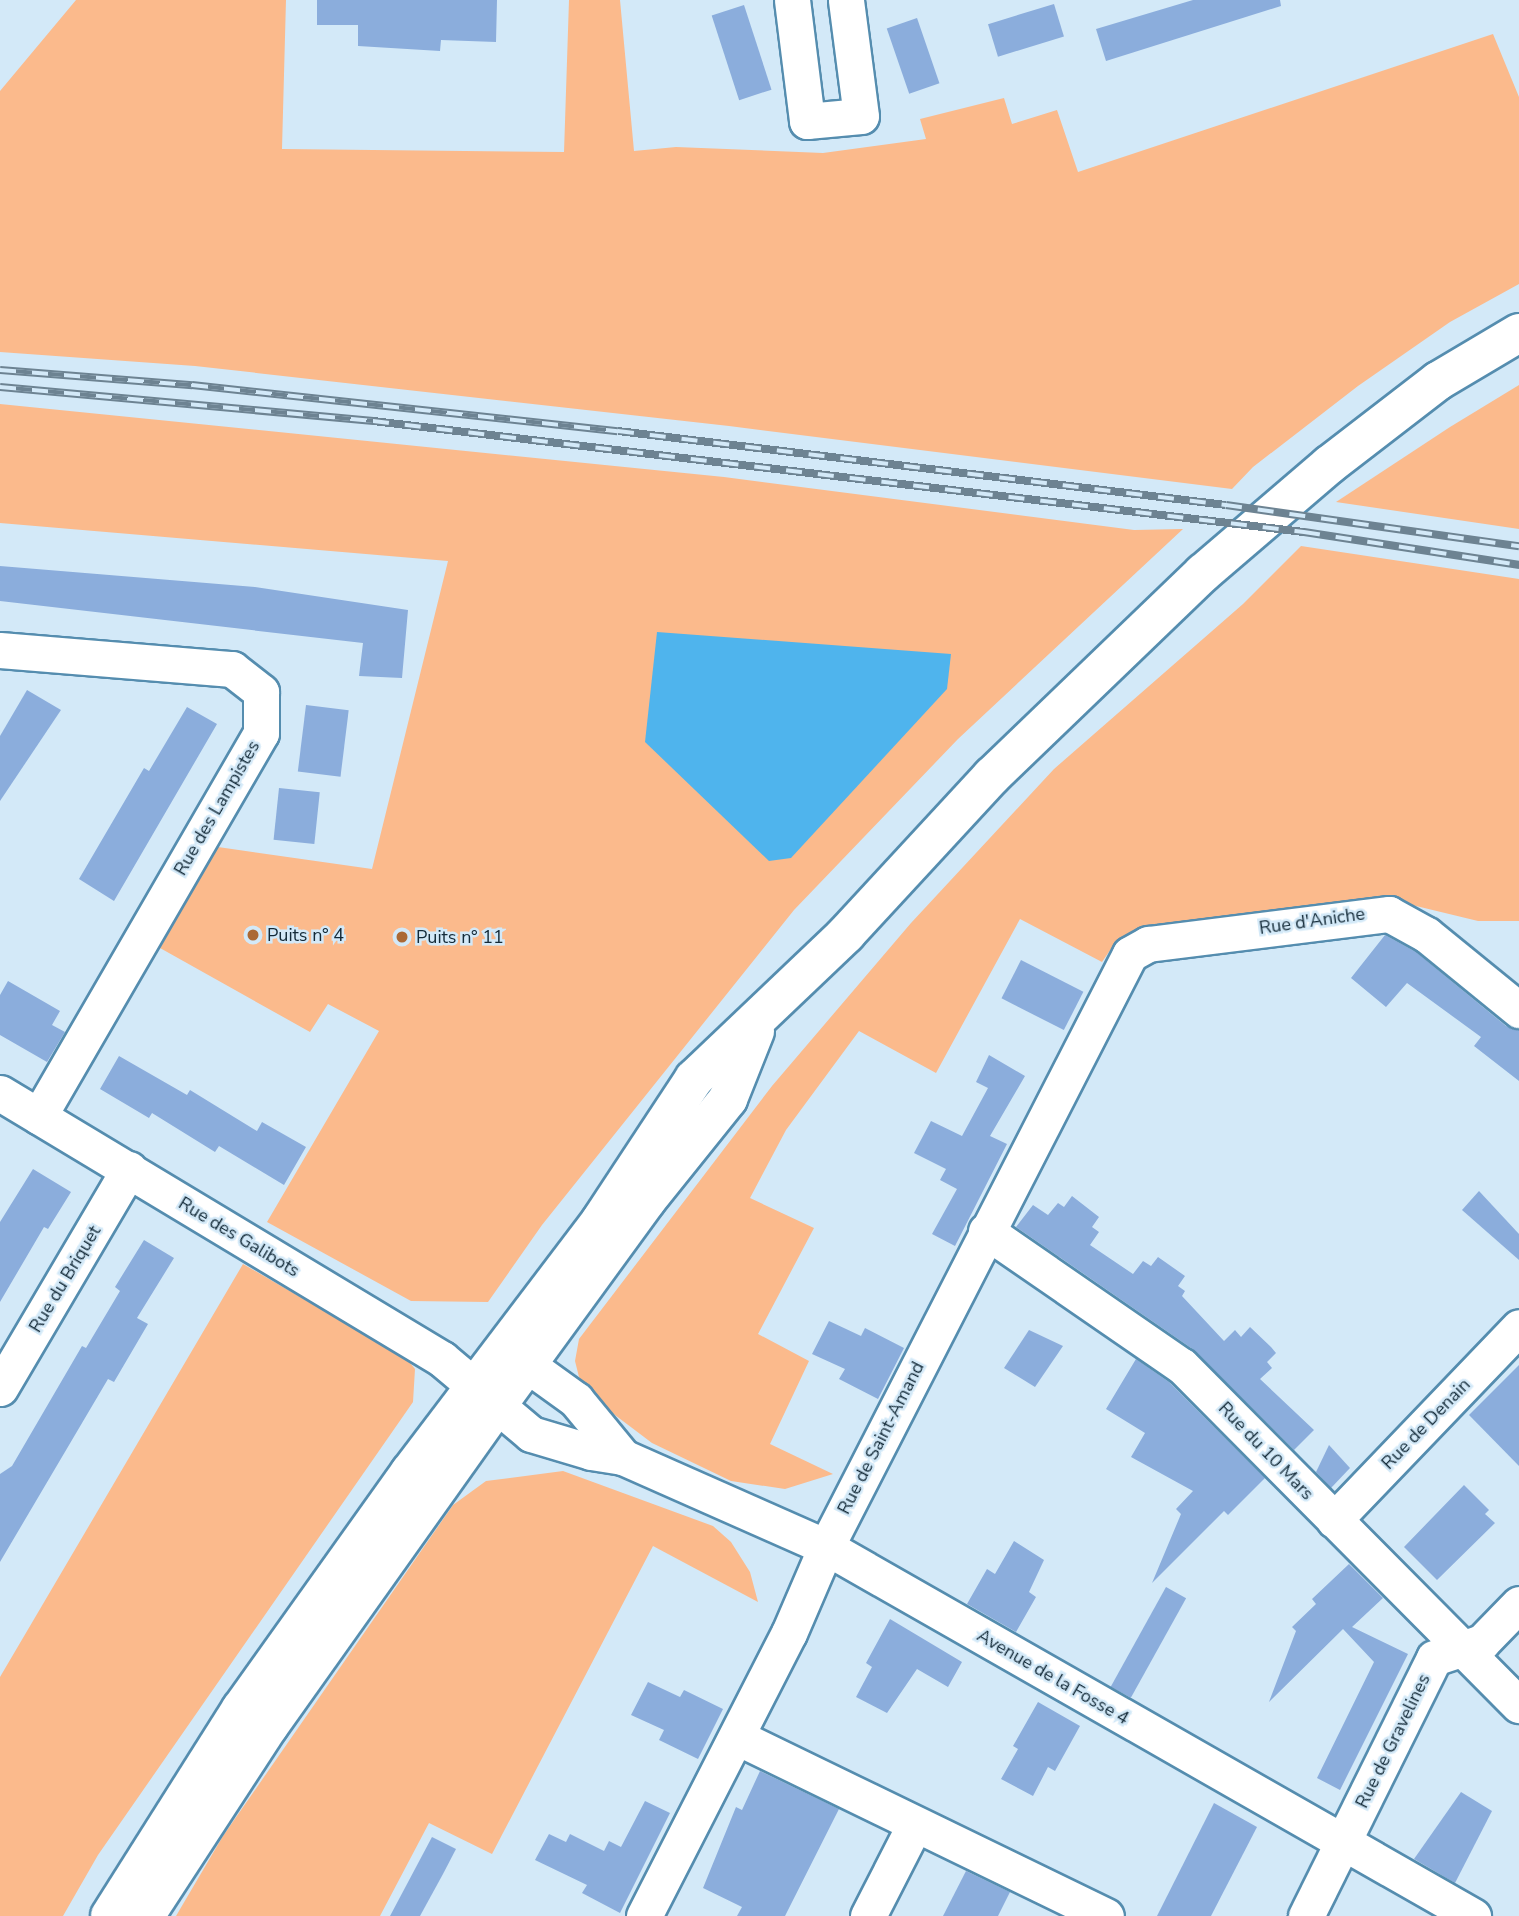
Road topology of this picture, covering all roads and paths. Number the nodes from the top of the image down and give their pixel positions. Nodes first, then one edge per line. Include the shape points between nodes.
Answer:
1 (792, 0) edge
2 (846, 0) edge
3 (1519, 333) edge
4 (0, 650) edge
5 (1122, 963) joint
6 (1519, 1010) edge
7 (0, 1093) edge
8 (39, 1116) junction
9 (129, 1169) junction
10 (986, 1231) junction
11 (1519, 1328) edge
12 (517, 1355) junction
13 (0, 1388) edge
14 (484, 1397) junction
15 (623, 1457) junction
16 (1334, 1520) junction
17 (826, 1547) junction
18 (1519, 1604) edge
19 (1459, 1647) junction
20 (1519, 1705) edge
21 (737, 1737) junction
22 (914, 1826) junction
23 (1343, 1843) junction
24 (1093, 1913) edge
25 (110, 1916) edge
26 (145, 1916) edge
27 (644, 1916) edge
28 (868, 1916) edge
29 (1306, 1916) edge
30 (1473, 1916) edge

1 - 2 street via 807,121 862,116
3 - 12 main road via 1438,381 1203,573 992,776 758,1022 694,1079
4 - 8 street, Rue des Lampistes via 232,669 261,692 261,733
5 - 6 street, Rue d'Aniche via 1148,944 1389,914 1427,935
5 - 10 street, Rue de Saint-Amand
7 - 8 street, Rue des Galibots
8 - 9 street, Rue des Galibots
9 - 13 street, Rue du Briquet
9 - 14 street, Rue des Galibots via 442,1359
10 - 16 street, Rue du 10 Mars via 1182,1366
10 - 17 street, Rue de Saint-Amand
11 - 16 street, Rue de Denain
12 - 14 main road
12 - 15 street, Avenue de la Fosse 4 via 576,1400
14 - 15 street, Avenue de la Fosse 4 via 531,1434
14 - 25 main road via 242,1709
14 - 26 main road
15 - 17 street, Avenue de la Fosse 4
16 - 19 street, Rue du 10 Mars
17 - 21 street, Rue de Saint-Amand
17 - 23 street, Avenue de la Fosse 4
18 - 19 street, Rue de Gravelines via 1482,1642
19 - 20 street, Rue du 10 Mars
19 - 23 street, Rue de Gravelines via 1434,1658
21 - 22 street
21 - 27 street, Rue de Saint-Amand
22 - 24 street
22 - 28 street
23 - 29 street, Rue de Gravelines
23 - 30 street, Avenue de la Fosse 4

